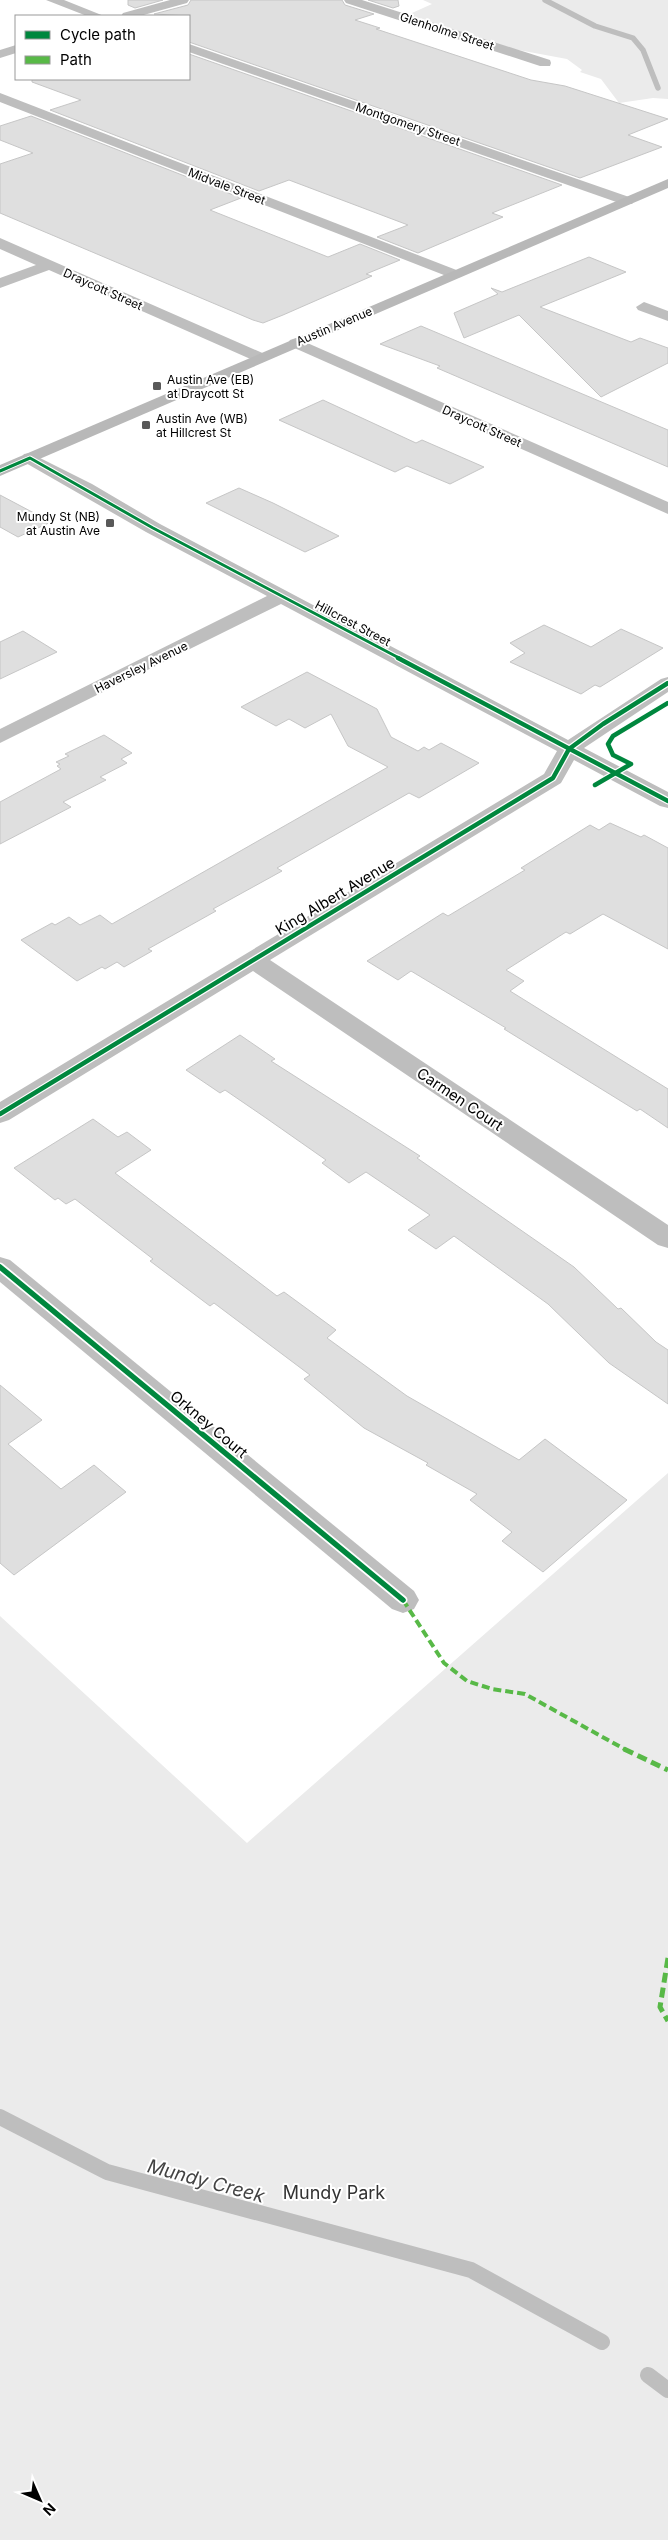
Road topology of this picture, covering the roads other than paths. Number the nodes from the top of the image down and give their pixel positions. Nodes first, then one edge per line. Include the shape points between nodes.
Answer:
1 (52, 0) edge
2 (183, 0) edge
3 (350, 0) edge
4 (95, 15) edge
5 (130, 15) edge
6 (190, 48) edge
7 (15, 50) edge
8 (0, 54) edge
9 (545, 63) dead end
10 (0, 97) edge
11 (668, 183) edge
12 (627, 201) junction
13 (0, 243) edge
14 (49, 265) junction
15 (454, 274) junction
16 (0, 283) edge
17 (644, 307) dead end
18 (668, 316) edge
19 (296, 343) junction
20 (261, 358) junction
21 (30, 458) junction
22 (0, 471) edge
23 (668, 509) edge
24 (282, 596) junction
25 (668, 683) edge
26 (0, 737) edge
27 (569, 749) junction
28 (668, 802) edge
29 (253, 960) junction
30 (0, 1114) edge
31 (668, 1238) edge
32 (0, 1268) edge
33 (403, 1600) dead end

1 - 4 street
2 - 5 street
3 - 9 street, Glenholme Street
6 - 12 street, Montgomery Street
7 - 8 street
10 - 15 street, Midvale Street
11 - 12 main road, Austin Avenue
12 - 15 main road, Austin Avenue
13 - 14 street, Draycott Street
14 - 16 street
14 - 20 street, Draycott Street
15 - 19 main road, Austin Avenue
17 - 18 street
19 - 20 main road, Austin Avenue
19 - 23 street, Draycott Street
20 - 21 main road, Austin Avenue
21 - 22 main road, Austin Avenue
21 - 24 street, Hillcrest Street
24 - 26 street, Haversley Avenue
24 - 27 street, Hillcrest Street
25 - 27 street, King Albert Avenue
27 - 28 street, Hillcrest Street
27 - 29 street, King Albert Avenue via 553,778
29 - 30 street, King Albert Avenue
29 - 31 street, Carmen Court
32 - 33 street, Orkney Court

